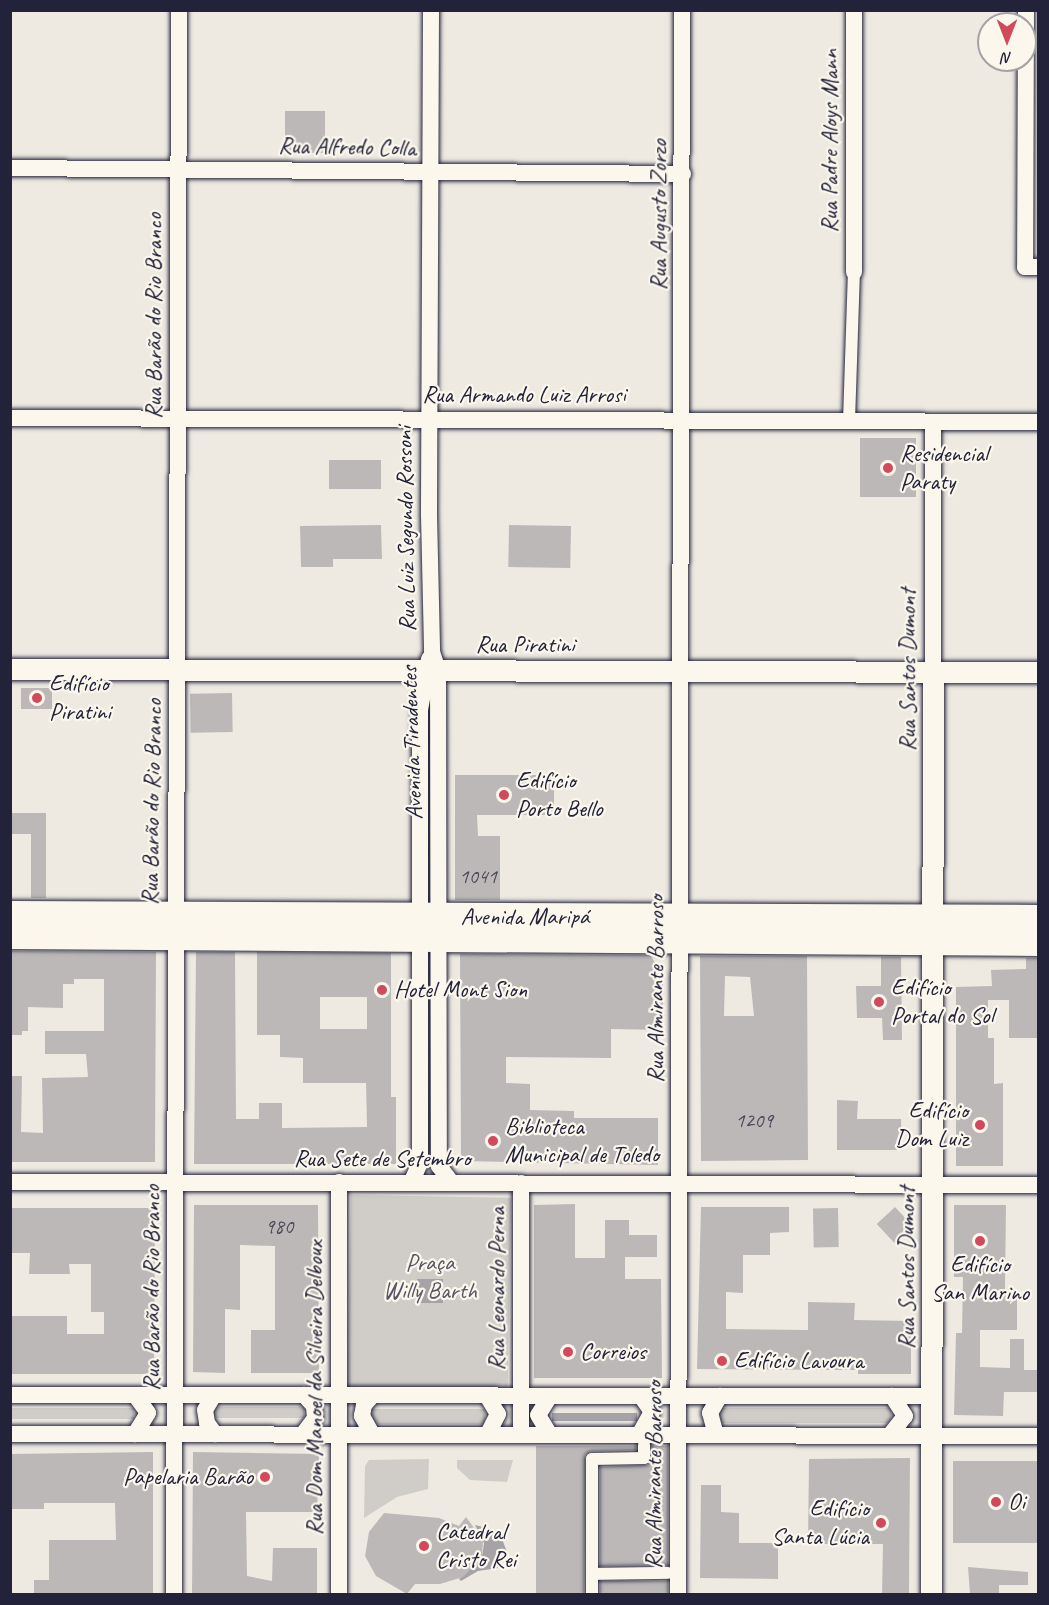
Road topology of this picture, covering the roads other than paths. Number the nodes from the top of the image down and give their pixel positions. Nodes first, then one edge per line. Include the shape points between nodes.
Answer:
1 (179, 10) edge
2 (431, 10) edge
3 (682, 10) edge
4 (854, 10) edge
5 (1026, 10) edge
6 (10, 168) edge
7 (179, 169) junction
8 (430, 172) junction
9 (683, 174) junction
10 (1032, 267) edge
11 (854, 272) joint
12 (10, 418) edge
13 (178, 418) junction
14 (684, 419) junction
15 (428, 420) junction
16 (849, 421) junction
17 (933, 422) junction
18 (1038, 422) edge
19 (432, 664) junction
20 (10, 669) edge
21 (177, 669) junction
22 (682, 671) junction
23 (933, 672) junction
24 (1038, 672) edge
25 (438, 709) junction
26 (420, 710) junction
27 (420, 881) junction
28 (438, 882) junction
29 (10, 914) edge
30 (1038, 918) edge
31 (141, 926) junction
32 (175, 926) junction
33 (429, 928) junction
34 (681, 929) junction
35 (934, 930) junction
36 (967, 931) junction
37 (10, 935) edge
38 (1038, 942) edge
39 (420, 981) junction
40 (439, 981) junction
41 (420, 1154) junction
42 (439, 1154) junction
43 (10, 1182) edge
44 (177, 1182) junction
45 (339, 1182) junction
46 (411, 1183) junction
47 (452, 1183) junction
48 (521, 1183) junction
49 (680, 1183) junction
50 (933, 1184) junction
51 (1038, 1185) edge
52 (10, 1395) edge
53 (135, 1395) junction
54 (175, 1395) junction
55 (214, 1395) junction
56 (304, 1395) junction
57 (339, 1395) junction
58 (373, 1395) junction
59 (487, 1396) junction
60 (522, 1396) junction
61 (550, 1396) junction
62 (641, 1396) junction
63 (679, 1396) junction
64 (720, 1396) junction
65 (892, 1396) junction
66 (932, 1396) junction
67 (10, 1434) edge
68 (135, 1434) junction
69 (175, 1434) junction
70 (215, 1434) junction
71 (303, 1434) junction
72 (339, 1434) junction
73 (372, 1434) junction
74 (488, 1434) junction
75 (522, 1435) junction
76 (550, 1435) junction
77 (679, 1435) junction
78 (717, 1435) junction
79 (890, 1435) junction
80 (931, 1435) junction
81 (1038, 1436) edge
82 (642, 1440) junction
83 (668, 1573) dead end
84 (592, 1574) junction
85 (174, 1594) edge
86 (339, 1594) edge
87 (592, 1594) edge
88 (678, 1594) edge
89 (931, 1594) edge

1 - 7 street, Rua Barão do Rio Branco
2 - 8 street, Rua Luiz Segundo Rossoni
3 - 9 street, Rua Augusto Zorzo
4 - 11 street, Rua Padre Aloys Mann
5 - 10 street
6 - 7 street, Rua Alfredo Colla
7 - 8 street, Rua Alfredo Colla
7 - 13 street, Rua Barão do Rio Branco
8 - 9 street, Rua Alfredo Colla
8 - 15 street, Rua Luiz Segundo Rossoni
9 - 14 street, Rua Augusto Zorzo
11 - 16 street
12 - 13 street, Rua Armando Luiz Arrosi
13 - 15 street, Rua Armando Luiz Arrosi
13 - 21 street, Rua Barão do Rio Branco
14 - 15 street, Rua Armando Luiz Arrosi
14 - 16 street, Rua Armando Luiz Arrosi
14 - 22 street, Rua Almirante Barroso
15 - 19 street, Rua Luiz Segundo Rossoni
16 - 17 street, Rua Armando Luiz Arrosi
17 - 18 street, Rua Armando Luiz Arrosi
17 - 23 street, Rua Santos Dumont
19 - 21 street, Rua Piratini
19 - 22 street, Rua Piratini
19 - 25 street, Avenida Tiradentes
19 - 26 street, Avenida Tiradentes
20 - 21 street, Rua Piratini
21 - 32 street, Rua Barão do Rio Branco
22 - 23 street, Rua Piratini
22 - 34 street, Rua Almirante Barroso
23 - 24 street, Rua Piratini
23 - 35 street, Rua Santos Dumont
25 - 26 street via 429,704
25 - 28 street, Avenida Tiradentes
26 - 27 street, Avenida Tiradentes
27 - 28 street via 431,888
27 - 33 street, Avenida Tiradentes
28 - 33 street, Avenida Tiradentes
29 - 31 main road, Avenida Maripá
30 - 36 main road, Avenida Maripá
31 - 32 main road, Avenida Maripá
31 - 37 main road, Avenida Maripá
32 - 33 main road, Avenida Maripá
32 - 44 street, Rua Barão do Rio Branco
33 - 34 main road, Avenida Maripá
33 - 39 street, Avenida Tiradentes
33 - 40 street, Avenida Tiradentes
34 - 35 main road, Avenida Maripá
34 - 49 street, Rua Almirante Barroso
35 - 36 main road, Avenida Maripá
35 - 50 street, Rua Santos Dumont
36 - 38 main road, Avenida Maripá
39 - 40 street via 429,969
39 - 41 street, Avenida Tiradentes
40 - 42 street, Avenida Tiradentes
41 - 42 street via 432,1159
41 - 46 street, Avenida Tiradentes via 419,1172
42 - 47 street, Avenida Tiradentes via 443,1175
43 - 44 street, Rua Sete de Setembro
44 - 45 street, Rua Sete de Setembro
44 - 54 street, Rua Barão do Rio Branco
45 - 46 street, Rua Sete de Setembro
45 - 57 street, Rua Dom Manoel da Silveira Delboux
46 - 47 street, Rua Sete de Setembro
47 - 48 street, Rua Sete de Setembro
48 - 49 street, Rua Sete de Setembro
48 - 60 street, Rua Leonardo Perna
49 - 50 street, Rua Sete de Setembro
49 - 63 street, Rua Almirante Barroso
50 - 51 street, Rua Sete de Setembro
50 - 66 street, Rua Santos Dumont
52 - 53 street
53 - 54 street
53 - 68 street via 148,1413
54 - 55 street
54 - 69 street, Rua Barão do Rio Branco
55 - 56 street
55 - 70 street via 205,1410 207,1423
56 - 57 street
56 - 71 street via 314,1406 315,1418
57 - 58 street
57 - 72 street, Rua Dom Manoel da Silveira Delboux
58 - 59 street
58 - 73 street via 364,1405 362,1416
59 - 60 street
59 - 74 street via 498,1414
60 - 61 street
60 - 75 street, Rua Leonardo Perna
61 - 62 street
61 - 76 street via 538,1415
62 - 63 street
62 - 82 street via 652,1412
63 - 64 street
63 - 77 street, Rua Almirante Barroso
64 - 65 street
64 - 78 street via 710,1413
65 - 66 street
65 - 79 street via 905,1416
66 - 80 street, Rua Santos Dumont
67 - 68 street
68 - 69 street
69 - 70 street
69 - 85 street, Rua Barão do Rio Branco
70 - 71 street
71 - 72 street
72 - 73 street
72 - 86 street, Rua Dom Manoel da Silveira Delboux
73 - 74 street
74 - 75 street
75 - 76 street
76 - 82 street
77 - 78 street
77 - 82 street
77 - 88 street, Rua Almirante Barroso
78 - 79 street
79 - 80 street
80 - 81 street
80 - 89 street, Rua Santos Dumont
82 - 84 street via 644,1458 592,1459
83 - 84 street
84 - 87 street

